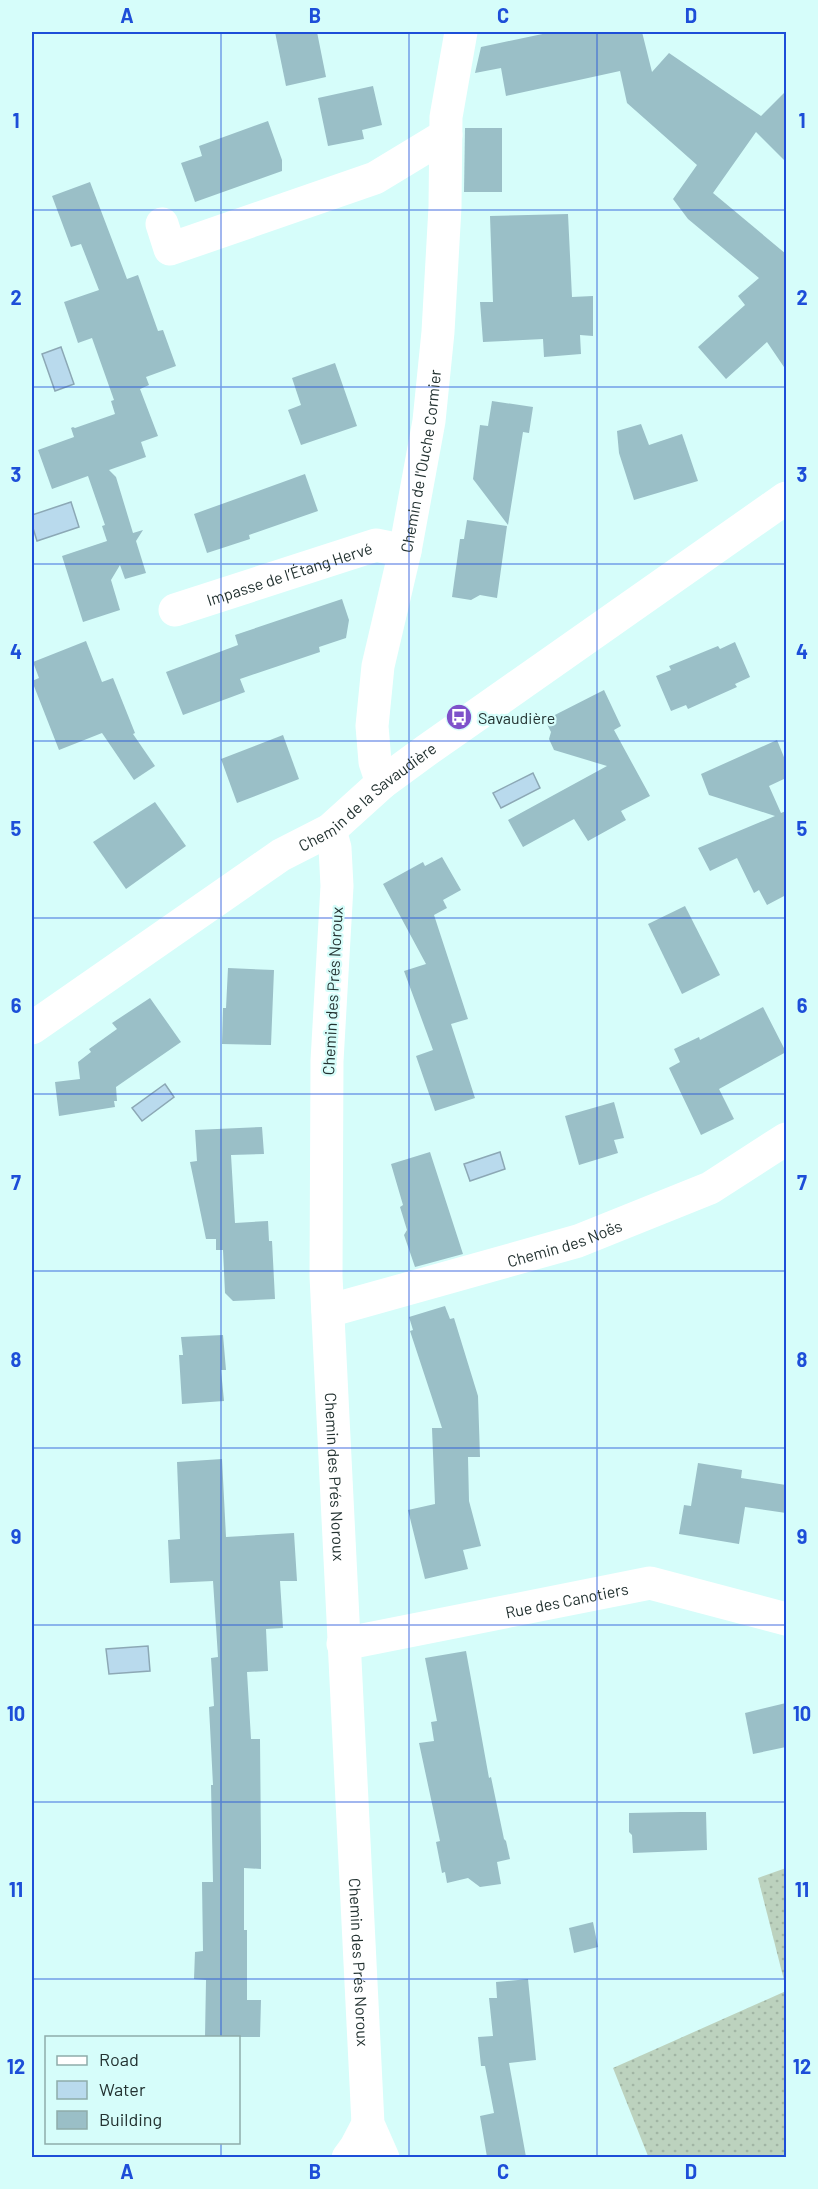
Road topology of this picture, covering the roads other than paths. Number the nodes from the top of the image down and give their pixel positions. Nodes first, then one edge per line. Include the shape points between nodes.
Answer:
1 (461, 32) edge
2 (446, 135) junction
3 (170, 248) dead end
4 (786, 498) edge
5 (405, 551) junction
6 (176, 610) dead end
7 (382, 783) junction
8 (330, 830) junction
9 (32, 1028) edge
10 (786, 1139) edge
11 (328, 1311) junction
12 (786, 1619) edge
13 (344, 1644) junction
14 (368, 2124) junction
15 (348, 2157) edge
16 (383, 2157) edge

1 - 2 street, Chemin de l'Ouche Cormier
2 - 3 street via 375,178
2 - 5 street, Chemin de l'Ouche Cormier via 437,343 429,421
4 - 7 street, Chemin de la Savaudière
5 - 6 street, Impasse de l’Étang Hervé via 376,546
5 - 7 street, Chemin de l'Ouche Cormier via 378,666 372,726 375,762
7 - 8 street, Chemin de la Savaudière
8 - 9 street, Chemin de la Savaudière via 281,855
8 - 11 street, Chemin des Prés Noroux via 337,886 327,1061
10 - 11 street, Chemin des Noës via 710,1188 578,1241
11 - 13 street, Chemin des Prés Noroux
12 - 13 street, Rue des Canotiers via 650,1583
13 - 14 street, Chemin des Prés Noroux
14 - 15 street
14 - 16 street, Chemin des Prés Noroux

